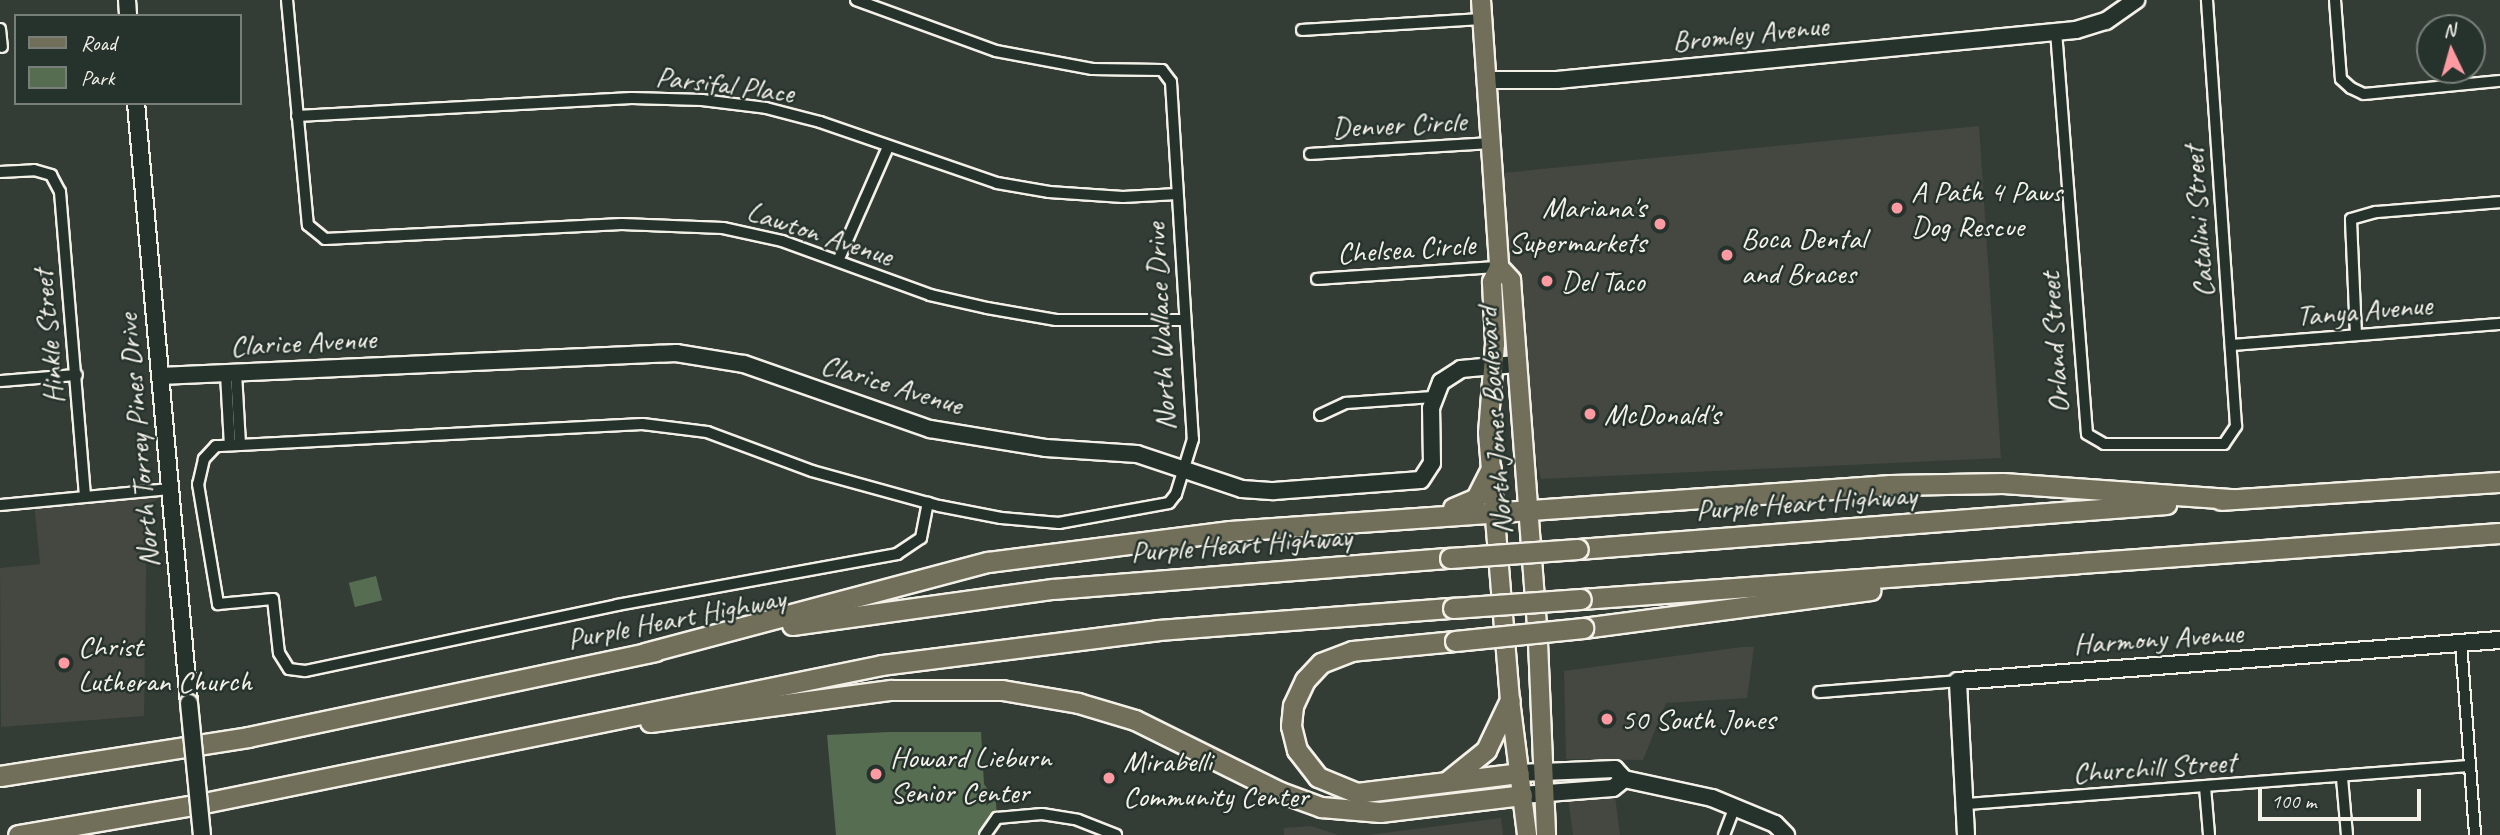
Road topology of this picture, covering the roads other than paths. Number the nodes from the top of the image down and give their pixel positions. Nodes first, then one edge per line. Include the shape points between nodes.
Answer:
1 (287, 0) edge
2 (856, 0) edge
3 (1481, 0) edge
4 (2136, 0) edge
5 (2207, 0) edge
6 (2334, 0) edge
7 (1481, 19) junction
8 (0, 29) edge
9 (1302, 30) dead end
10 (2056, 32) junction
11 (1, 47) edge
12 (1487, 80) junction
13 (2500, 81) edge
14 (136, 105) edge
15 (297, 116) junction
16 (1491, 144) junction
17 (888, 147) junction
18 (1310, 154) dead end
19 (0, 172) edge
20 (1177, 194) junction
21 (2500, 202) edge
22 (838, 261) junction
23 (1499, 267) junction
24 (1317, 279) dead end
25 (1184, 320) junction
26 (2500, 324) edge
27 (2356, 335) junction
28 (2231, 345) junction
29 (1516, 364) junction
30 (1493, 366) junction
31 (231, 374) junction
32 (77, 375) junction
33 (160, 376) junction
34 (0, 381) edge
35 (1433, 397) junction
36 (1320, 415) dead end
37 (2231, 439) joint
38 (235, 445) junction
39 (1491, 469) junction
40 (1185, 470) junction
41 (2500, 482) edge
42 (170, 489) junction
43 (85, 497) junction
44 (2233, 499) junction
45 (928, 503) junction
46 (0, 505) edge
47 (1529, 509) junction
48 (1494, 510) junction
49 (1444, 515) junction
50 (2500, 533) edge
51 (2114, 561) junction
52 (2500, 640) edge
53 (2461, 643) junction
54 (645, 653) junction
55 (1958, 681) junction
56 (1819, 692) dead end
57 (1510, 700) junction
58 (497, 742) junction
59 (2469, 766) junction
60 (1542, 772) junction
61 (1519, 773) junction
62 (0, 776) edge
63 (2342, 778) junction
64 (1624, 779) junction
65 (1439, 784) junction
66 (2205, 788) junction
67 (1532, 794) junction
68 (1967, 804) junction
69 (1735, 807) junction
70 (1765, 828) edge
71 (985, 834) edge
72 (18, 835) edge
73 (202, 835) edge
74 (1116, 835) edge
75 (1527, 835) edge
76 (1546, 835) edge
77 (1724, 835) edge
78 (1786, 835) edge
79 (1966, 835) edge
80 (2209, 835) edge
81 (2347, 835) edge
82 (2475, 835) edge

1 - 15 street
2 - 20 street, North Wallace Drive via 996,51 1092,69 1162,70 1171,82
3 - 7 main road, North Jones Boulevard
4 - 10 street, Bromley Avenue via 2097,25
5 - 28 street, Catalini Street
6 - 13 street via 2341,79 2351,88 2364,94
7 - 9 street
7 - 12 main road, North Jones Boulevard
8 - 11 street
10 - 12 street, Bromley Avenue via 1558,80
10 - 37 street, Orland Street via 2085,427 2091,440 2224,444
12 - 16 main road, North Jones Boulevard
14 - 33 street, North Torrey Pines Drive
15 - 17 street, Parsifal Place via 632,98 702,100 766,108
15 - 22 street, Lawton Avenue via 308,225 325,239 678,224 782,241
16 - 18 street, Denver Circle
16 - 23 main road, North Jones Boulevard
17 - 20 street, Parsifal Place via 997,183 1049,192 1123,197
17 - 22 street
19 - 32 street, Hinkle Street via 34,170 51,175 60,192
20 - 25 street, North Wallace Drive
21 - 27 street via 2353,217 2348,230
22 - 25 street, Lawton Avenue via 930,295 1056,320
23 - 24 street, Chelsea Circle
23 - 29 main road, North Jones Boulevard via 1511,280
23 - 30 main road, North Jones Boulevard via 1492,282
25 - 40 street, North Wallace Drive via 1193,439
26 - 27 street, Tanya Avenue
27 - 28 street, Tanya Avenue
28 - 37 street, Catalini Street via 2236,426
29 - 30 street
29 - 47 main road, North Jones Boulevard
30 - 35 street via 1452,373
30 - 39 main road, North Jones Boulevard via 1488,413
31 - 33 street, Clarice Avenue
31 - 38 street
31 - 40 street, Clarice Avenue via 677,353 744,365 930,429 1046,448 1137,454
32 - 34 street
32 - 43 street, Hinkle Street
33 - 42 street, North Torrey Pines Drive
35 - 36 street via 1346,402
35 - 40 street, Clarice Avenue via 1432,463 1426,477 1415,482 1262,491
38 - 45 street, North Wallace Drive via 530,426 672,426 745,443 812,471
38 - 45 street via 216,446 204,459 198,484 218,604 273,599 279,653 289,669 305,671 617,605 897,554 921,538
39 - 48 main road, North Jones Boulevard
39 - 49 highway via 1476,498
40 - 45 street, North Wallace Drive via 1176,494 1158,508 1065,522 1001,518
41 - 44 highway, Purple Heart Highway
42 - 43 street
42 - 73 street, North Torrey Pines Drive, bridge
43 - 46 street
44 - 47 highway via 2003,483 1931,484
44 - 54 highway, Purple Heart Highway, bridge via 975,598
47 - 48 highway
47 - 60 main road, North Jones Boulevard
48 - 49 highway
48 - 57 main road, North Jones Boulevard
49 - 54 highway via 1191,534 995,560
50 - 51 highway
51 - 58 highway, bridge via 1158,630 1000,648 808,678
51 - 65 highway, bridge via 1583,628 1359,650 1331,657 1305,680 1292,711 1292,736 1309,769 1330,785 1361,793
52 - 53 street, Harmony Avenue
53 - 55 street, Harmony Avenue
53 - 59 street
54 - 62 highway, Purple Heart Highway via 248,737
55 - 56 street, Harmony Avenue
55 - 68 street
57 - 61 main road, North Jones Boulevard
57 - 65 highway via 1482,754
58 - 67 highway via 877,691 980,688 1058,698 1126,717 1173,736 1286,795 1328,808 1380,812
58 - 72 highway via 200,804
59 - 63 street, Churchill Street
59 - 82 street
60 - 61 street
60 - 64 street via 1615,769
60 - 67 main road, North Jones Boulevard
61 - 65 highway
61 - 67 main road, North Jones Boulevard
63 - 66 street, Churchill Street
63 - 81 street
64 - 67 street via 1613,789
64 - 69 street via 1683,789
66 - 68 street, Churchill Street
66 - 80 street
67 - 75 main road
67 - 76 main road
68 - 79 street
69 - 70 street
69 - 77 street
70 - 78 street via 1775,824
71 - 74 street via 997,818 1042,814 1078,820

